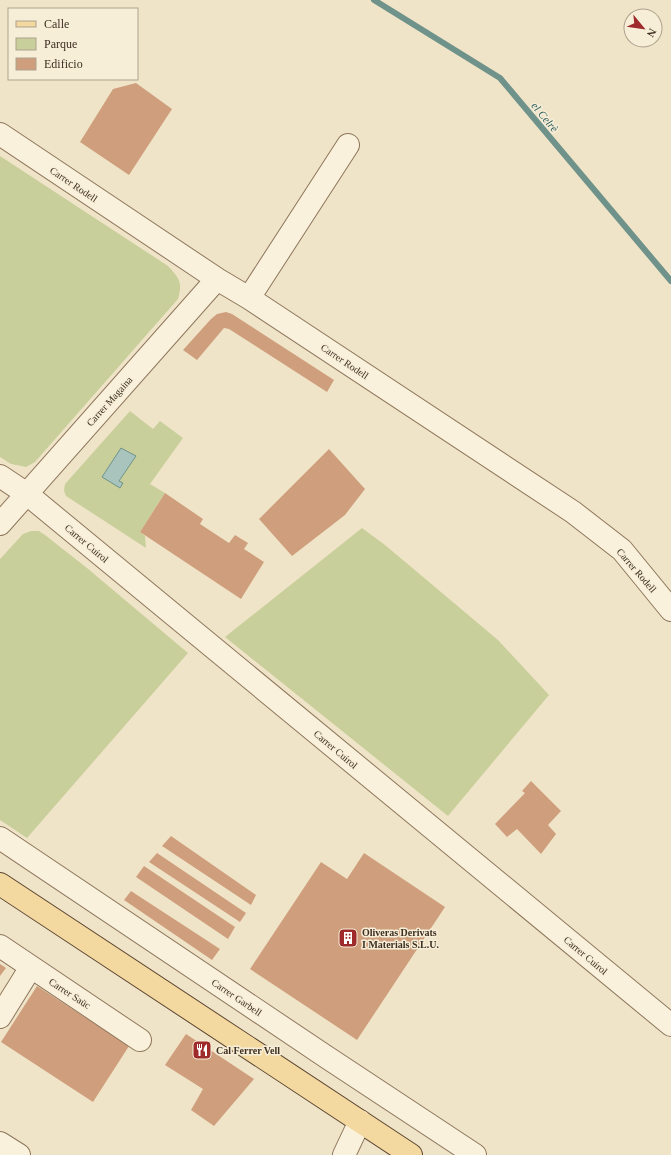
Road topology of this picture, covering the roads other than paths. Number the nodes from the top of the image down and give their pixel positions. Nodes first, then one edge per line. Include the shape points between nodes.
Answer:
1 (0, 134) edge
2 (348, 145) dead end
3 (217, 279) junction
4 (249, 298) junction
5 (0, 476) edge
6 (27, 494) junction
7 (0, 524) edge
8 (671, 610) edge
9 (0, 838) edge
10 (0, 884) edge
11 (0, 946) edge
12 (31, 968) junction
13 (0, 1017) edge
14 (671, 1025) edge
15 (140, 1040) dead end
16 (360, 1121) junction
17 (0, 1143) edge
18 (19, 1155) edge
19 (344, 1155) edge
20 (411, 1155) edge
21 (475, 1155) edge

1 - 3 street, Carrer Rodell
2 - 4 street
3 - 4 street, Carrer Rodell
3 - 6 street, Carrer Magaina
4 - 8 street, Carrer Rodell via 573,512 622,550
5 - 6 street, Carrer Cuirol
6 - 7 street, Carrer Magaina
6 - 14 street, Carrer Cuirol
9 - 21 street, Carrer Garbell
10 - 16 main road
11 - 12 street, Carrer Saüc
12 - 13 street
12 - 15 street, Carrer Saüc
16 - 19 street
16 - 20 main road
17 - 18 street

